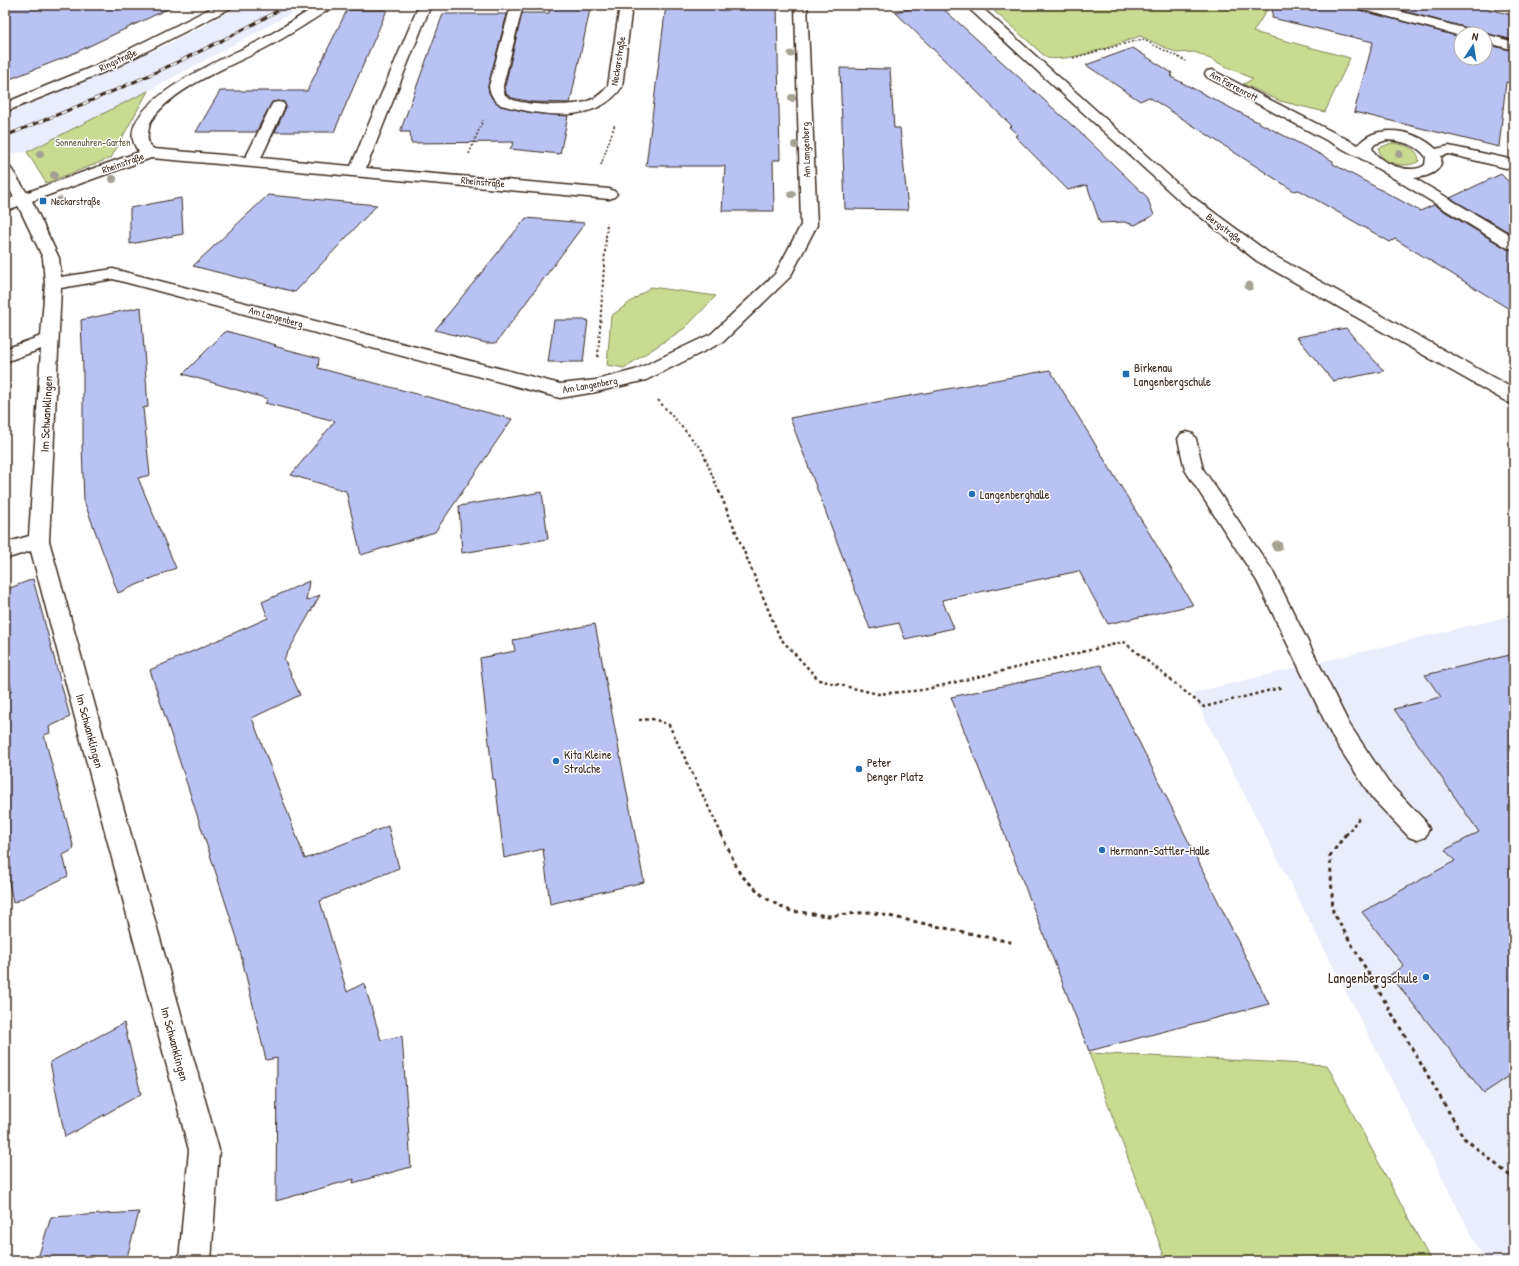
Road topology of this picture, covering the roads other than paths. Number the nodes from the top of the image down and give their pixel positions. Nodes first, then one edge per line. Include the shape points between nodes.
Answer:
1 (227, 5) edge
2 (327, 5) edge
3 (425, 5) edge
4 (514, 5) edge
5 (626, 5) edge
6 (801, 5) edge
7 (971, 5) edge
8 (1360, 5) edge
9 (1453, 30) edge
10 (1493, 40) edge
11 (1514, 46) edge
12 (1212, 74) road end
13 (278, 106) dead end
14 (5, 108) edge
15 (150, 153) junction
16 (1432, 154) junction
17 (1367, 156) junction
18 (251, 163) junction
19 (1514, 164) edge
20 (5, 170) edge
21 (357, 171) junction
22 (1395, 172) junction
23 (609, 194) road end
24 (14, 202) edge
25 (1514, 244) edge
26 (53, 284) junction
27 (51, 340) junction
28 (5, 356) edge
29 (1514, 397) edge
30 (1187, 439) dead end
31 (39, 541) junction
32 (5, 551) edge
33 (1416, 829) dead end
34 (195, 1261) edge

1 - 14 street, Ringstraße via 109,65
2 - 15 street via 266,42 177,88 162,99 149,113 139,131 140,144
3 - 21 street
4 - 5 street, Neckarstraße via 516,9 496,86 497,93 499,98 506,102 554,110 584,108 598,104 610,96 615,87
6 - 26 street, Am Langenberg via 809,225 782,277 717,338 640,375 596,386 560,391 113,274
7 - 29 street, Bergstraße via 1184,197 1263,257
8 - 9 street
10 - 11 street
12 - 17 street, Am Farrenrott
13 - 18 street
15 - 18 street, Rheinstraße
15 - 24 street, Rheinstraße
16 - 17 street via 1413,140 1385,136 1367,142 1364,148
16 - 19 street via 1449,150
16 - 22 street, Am Farrenrott via 1435,160 1428,171
17 - 22 street, Am Farrenrott
18 - 21 street, Rheinstraße
20 - 24 street, Im Schwanklingen
21 - 23 street, Rheinstraße
22 - 25 street, Am Farrenrott
24 - 26 street, Im Schwanklingen via 51,258
26 - 27 street, Im Schwanklingen
27 - 28 street
27 - 31 street, Im Schwanklingen
30 - 33 lane via 1194,470 1265,576 1341,731 1380,790
31 - 32 street
31 - 34 street, Im Schwanklingen via 204,1150

